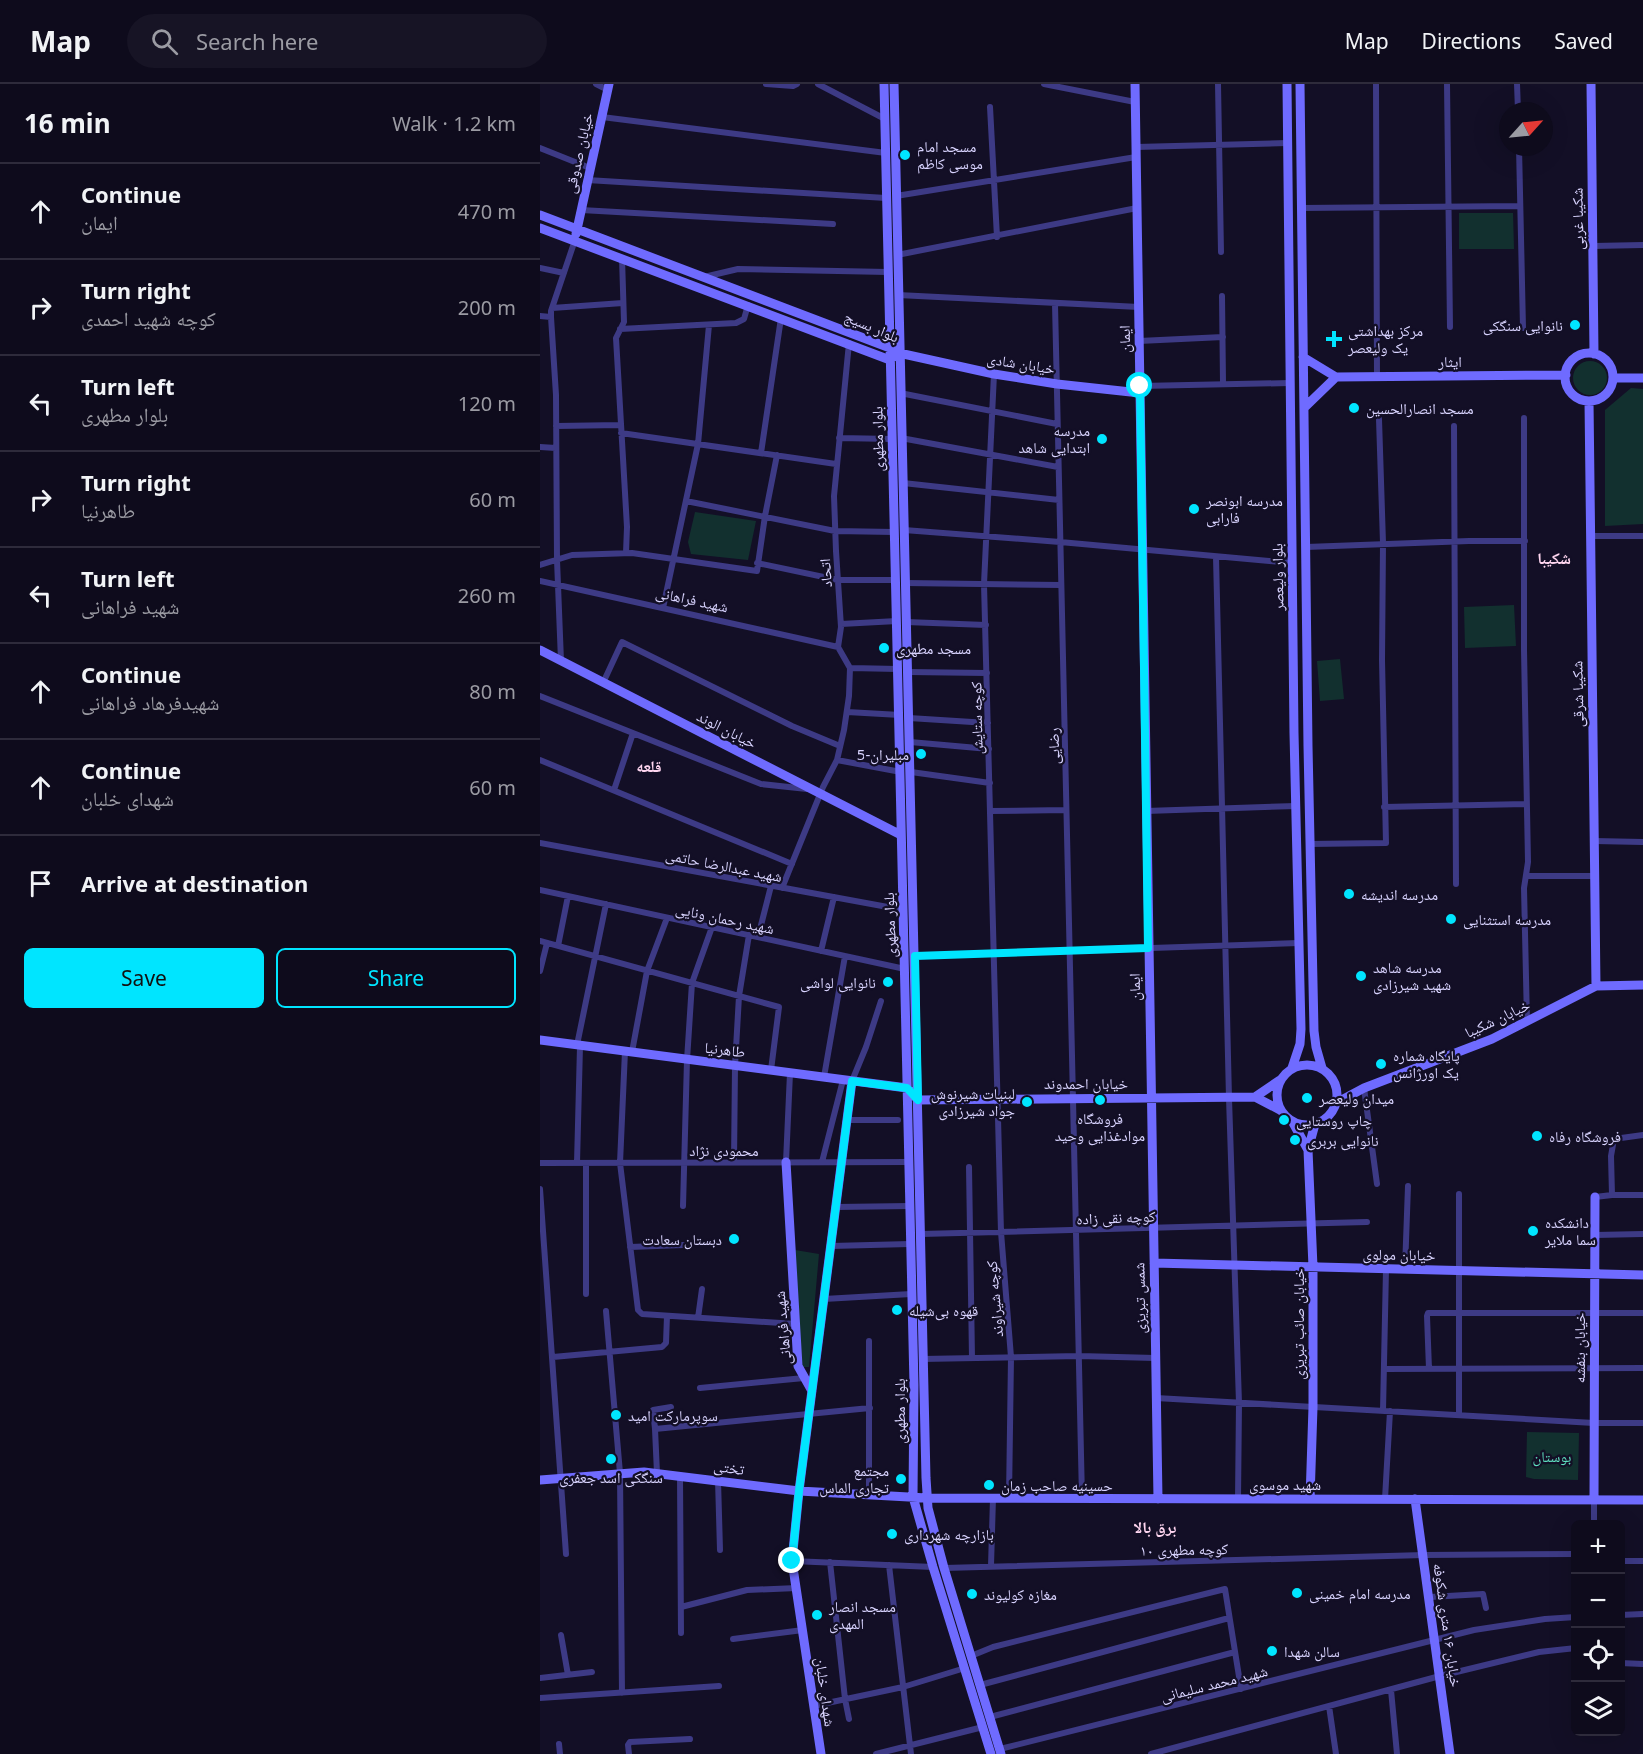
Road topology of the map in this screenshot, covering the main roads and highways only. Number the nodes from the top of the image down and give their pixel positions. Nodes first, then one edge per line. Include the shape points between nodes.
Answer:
1 (884, 84) edge
2 (894, 84) edge
3 (1135, 84) edge
4 (1287, 84) edge
5 (1300, 84) edge
6 (1591, 84) edge
7 (608, 87) edge
8 (891, 197) junction
9 (540, 215) edge
10 (540, 228) edge
11 (577, 229) junction
12 (575, 240) junction
13 (890, 348) junction
14 (899, 353) junction
15 (1594, 354) junction
16 (1304, 357) junction
17 (890, 360) junction
18 (1566, 375) junction
19 (1336, 376) junction
20 (1613, 378) junction
21 (1643, 378) edge
22 (1140, 389) junction
23 (1589, 401) junction
24 (1305, 407) junction
25 (897, 438) junction
26 (899, 531) junction
27 (1306, 547) junction
28 (1292, 563) junction
29 (540, 650) edge
30 (904, 717) junction
31 (906, 772) junction
32 (901, 835) junction
33 (1643, 985) edge
34 (1596, 986) junction
35 (540, 1040) edge
36 (1292, 1068) junction
37 (1322, 1068) junction
38 (1281, 1079) junction
39 (847, 1080) junction
40 (1336, 1087) junction
41 (907, 1088) junction
42 (1364, 1088) junction
43 (1150, 1097) junction
44 (1255, 1097) junction
45 (918, 1100) junction
46 (1336, 1102) junction
47 (1280, 1110) junction
48 (1292, 1121) junction
49 (1315, 1124) junction
50 (1308, 1150) junction
51 (786, 1162) road end
52 (1595, 1197) road end
53 (1154, 1263) junction
54 (1313, 1267) junction
55 (1595, 1274) junction
56 (1643, 1275) edge
57 (812, 1391) junction
58 (540, 1480) edge
59 (799, 1491) junction
60 (913, 1497) junction
61 (927, 1498) junction
62 (1158, 1498) junction
63 (1310, 1499) junction
64 (1415, 1499) junction
65 (1594, 1500) junction
66 (1643, 1500) edge
67 (998, 1752) edge
68 (821, 1754) edge
69 (1450, 1754) edge

1 - 8 main road, بلوار مطهری
2 - 8 main road, بلوار مطهری
3 - 22 main road, ایمان
4 - 28 main road, بلوار ولیعصر
5 - 16 main road, بلوار ولیعصر
6 - 15 main road, شکیبا غربی
7 - 11 main road, خیابان صدوقی
8 - 13 main road, بلوار مطهری
8 - 14 main road, بلوار مطهری via 897,255
9 - 11 main road, بلوار بسیج
10 - 12 main road, بلوار بسیج
11 - 12 main road, خیابان صدوقی
11 - 13 main road, بلوار بسیج
12 - 17 main road, بلوار بسیج
13 - 14 main road, بلوار بسیج
13 - 17 main road, بلوار مطهری
14 - 17 main road, بلوار بسیج
14 - 22 main road, خیابان شادی via 1057,384
14 - 25 main road, بلوار مطهری
15 - 18 main road via 1575,358
15 - 20 main road via 1610,365
16 - 19 main road
16 - 24 main road, بلوار ولیعصر
17 - 25 main road, بلوار مطهری
18 - 19 main road, ایثار
18 - 23 main road via 1569,390
19 - 24 main road
20 - 21 main road
20 - 23 main road via 1603,397
22 - 43 main road, ایمان
23 - 34 main road, شکیبا شرقی
24 - 27 main road, بلوار ولیعصر
25 - 26 main road, بلوار مطهری
25 - 26 main road, بلوار مطهری via 903,483
26 - 30 main road, بلوار مطهری
27 - 28 main road
27 - 37 main road, بلوار ولیعصر via 1314,1031
28 - 36 main road, بلوار ولیعصر via 1301,1029
29 - 32 main road, خیابان الوند
30 - 31 main road, بلوار مطهری
30 - 31 main road, بلوار مطهری via 910,742
31 - 32 main road, بلوار مطهری
31 - 45 main road, بلوار مطهری
32 - 41 main road, بلوار مطهری
33 - 34 main road, خیابان شکیبا
34 - 42 main road, خیابان شکیبا via 1492,1039
35 - 39 main road, طاهرنیا
36 - 37 main road via 1307,1064
36 - 38 main road
37 - 40 main road via 1334,1079
38 - 44 main road
38 - 47 main road via 1276,1094
39 - 41 main road, طاهرنیا
39 - 57 main road, شهید فراهانی via 847,1120
40 - 42 main road
40 - 46 main road
41 - 45 main road
41 - 60 main road, بلوار مطهری
42 - 46 main road, خیابان شکیبا
43 - 44 main road, خیابان احمدوند
43 - 45 main road, خیابان احمدوند
43 - 53 main road, شمس تبریزی
44 - 47 main road
45 - 61 main road, بلوار مطهری
46 - 49 main road via 1328,1116
47 - 48 main road
48 - 49 main road via 1307,1126
48 - 50 main road
49 - 50 main road
50 - 54 main road, خیابان صائب تبریزی
51 - 57 main road, شهید فراهانی via 798,1366
52 - 55 main road, خیابان بنفشه
53 - 54 main road, خیابان مولوی
53 - 62 main road, شمس تبریزی
54 - 55 main road, خیابان مولوی
54 - 63 main road, خیابان صائب تبریزی
55 - 56 main road, خیابان مولوی
55 - 65 main road, خیابان بنفشه
57 - 59 main road, شهدای خلبان
58 - 59 main road, تختی via 657,1473
59 - 60 main road, تختی
59 - 68 main road, شهدای خلبان via 792,1561
60 - 61 main road, تختی
60 - 67 main road, بلوار مطهری via 983,1727
61 - 62 main road, شهید موسوی
61 - 67 main road, بلوار مطهری
62 - 63 main road, شهید موسوی
63 - 64 main road, شهید موسوی
64 - 65 main road, شهید موسوی
64 - 69 main road, خیابان ۱۶ متری شکوفه
65 - 66 main road, شهید موسوی

